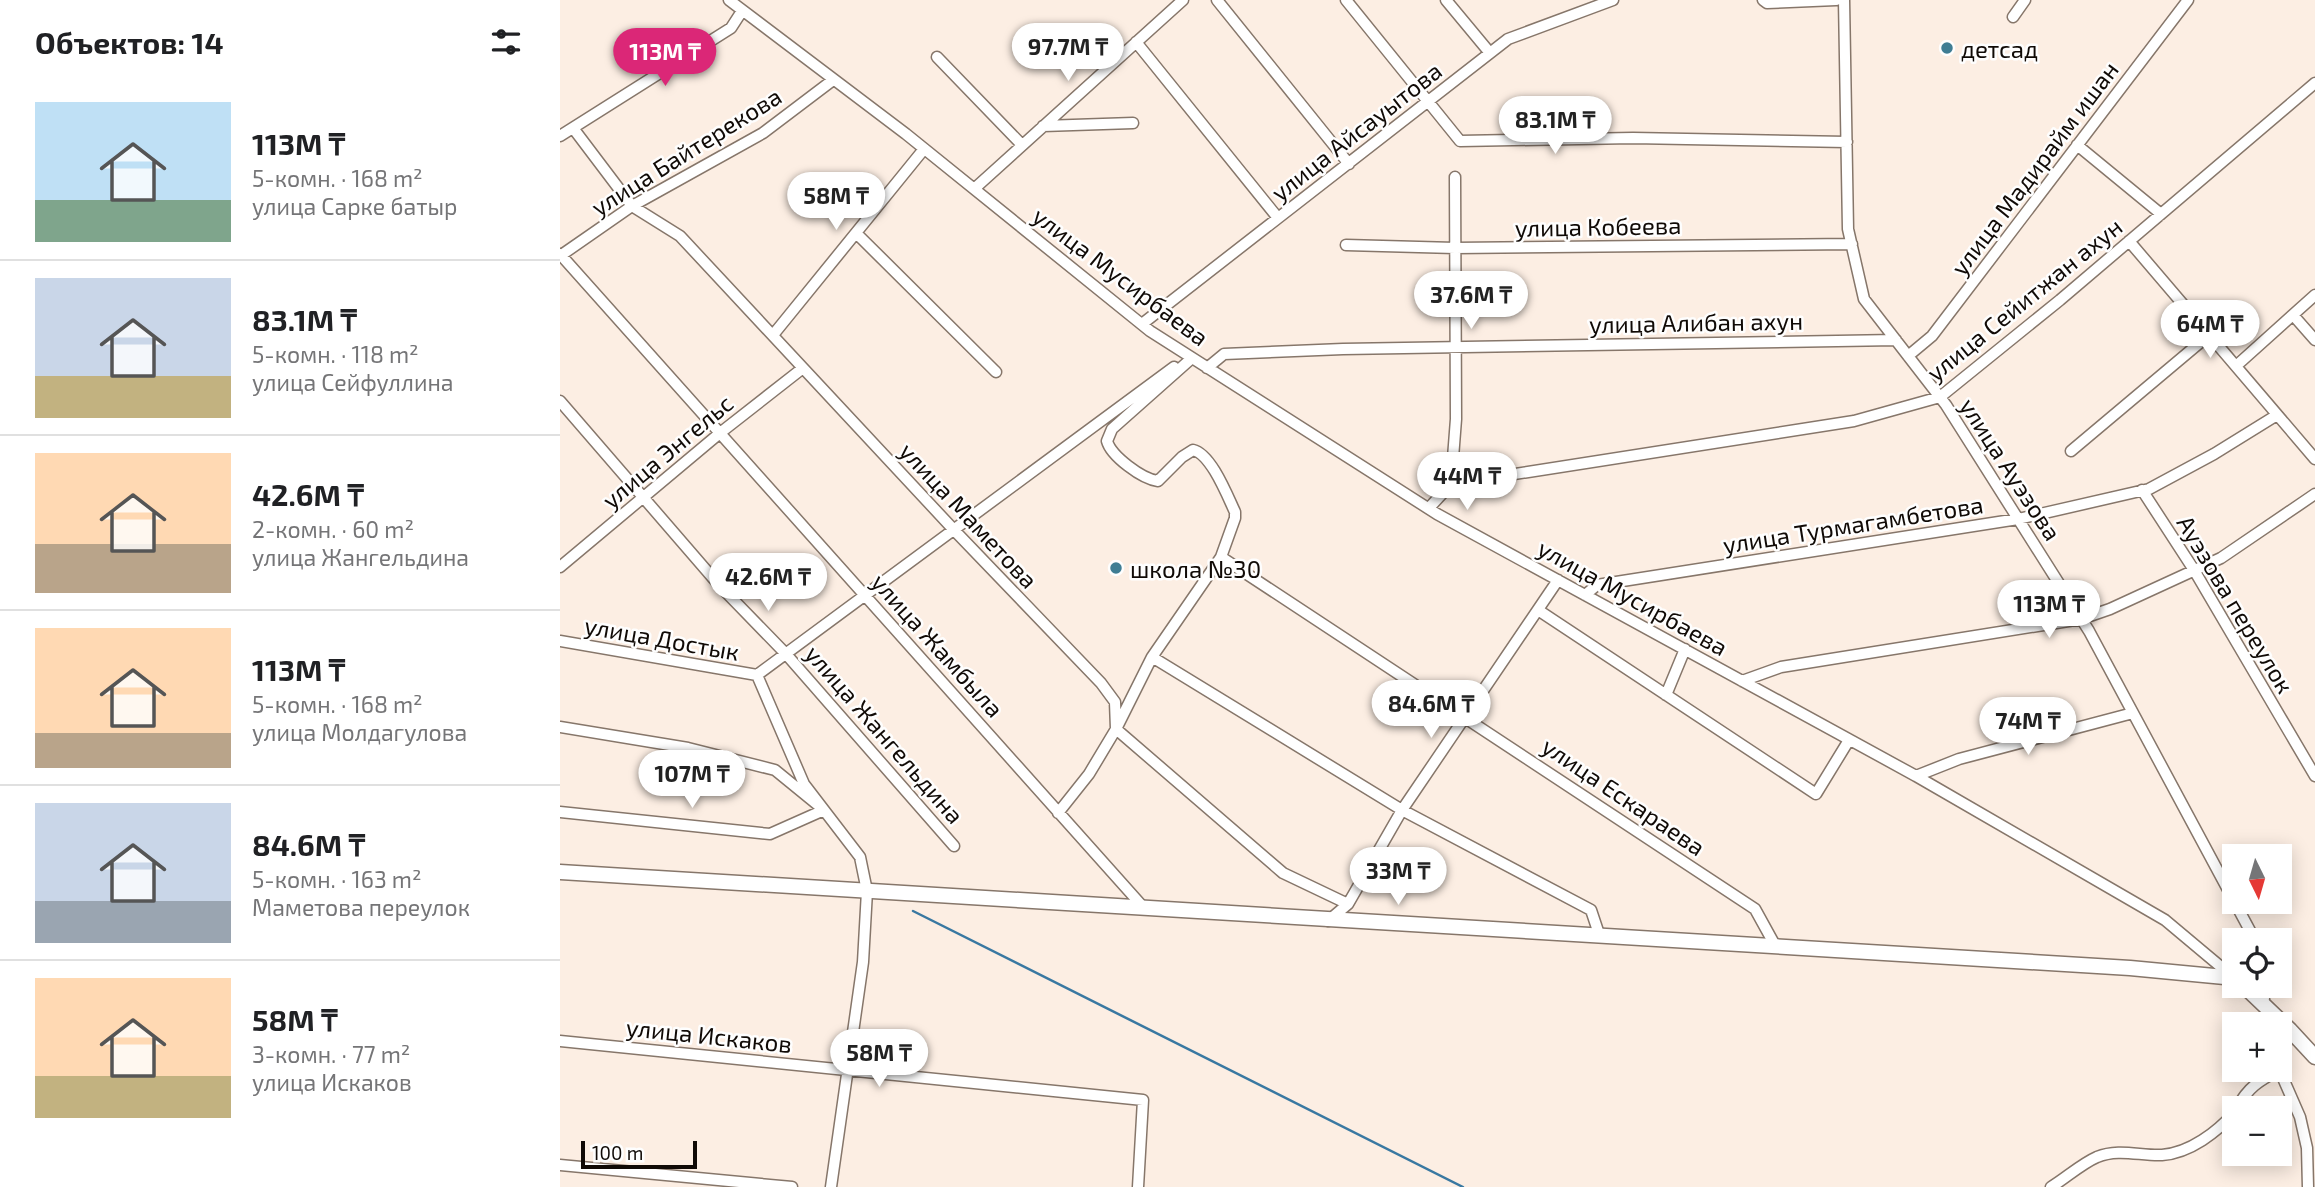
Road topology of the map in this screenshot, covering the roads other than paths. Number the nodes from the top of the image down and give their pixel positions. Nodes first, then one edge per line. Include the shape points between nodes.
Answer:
1 (729, 0) edge
2 (1183, 0) edge
3 (1217, 0) edge
4 (1346, 0) edge
5 (1446, 0) edge
6 (1613, 0) edge
7 (1763, 0) edge
8 (1836, 0) edge
9 (1844, 0) edge
10 (2025, 0) edge
11 (2188, 0) edge
12 (742, 11) junction
13 (2012, 17) dead end
14 (1136, 42) junction
15 (1490, 53) junction
16 (937, 57) dead end
17 (833, 80) junction
18 (2315, 83) edge
19 (1428, 102) junction
20 (1133, 123) dead end
21 (1043, 126) junction
22 (573, 128) junction
23 (560, 136) edge
24 (1847, 142) junction
25 (1021, 145) junction
26 (2077, 145) junction
27 (924, 149) junction
28 (1349, 164) junction
29 (1455, 177) dead end
30 (974, 188) junction
31 (632, 206) junction
32 (2161, 214) junction
33 (1278, 218) junction
34 (856, 233) junction
35 (2129, 241) junction
36 (1852, 244) junction
37 (1346, 246) dead end
38 (1455, 248) junction
39 (560, 256) edge
40 (2315, 295) edge
41 (2293, 315) junction
42 (1142, 324) junction
43 (773, 335) junction
44 (2209, 335) junction
45 (1896, 340) junction
46 (2315, 340) edge
47 (1456, 347) junction
48 (1908, 356) junction
49 (1191, 357) junction
50 (2236, 366) junction
51 (803, 368) junction
52 (1208, 368) junction
53 (996, 372) dead end
54 (1940, 397) junction
55 (560, 401) edge
56 (2277, 415) junction
57 (720, 433) junction
58 (2071, 451) dead end
59 (2315, 459) edge
60 (1451, 484) junction
61 (2142, 490) junction
62 (2315, 494) edge
63 (643, 498) junction
64 (1429, 508) junction
65 (2018, 519) junction
66 (954, 530) junction
67 (1221, 557) junction
68 (560, 567) edge
69 (2194, 570) junction
70 (1558, 580) junction
71 (865, 595) junction
72 (1585, 595) junction
73 (1538, 610) junction
74 (2081, 619) junction
75 (560, 641) edge
76 (1685, 649) junction
77 (786, 654) junction
78 (1152, 657) junction
79 (757, 675) junction
80 (1742, 681) junction
81 (1667, 695) junction
82 (2133, 713) junction
83 (1466, 717) junction
84 (560, 727) edge
85 (1116, 729) junction
86 (1849, 740) junction
87 (1916, 776) junction
88 (2315, 776) edge
89 (824, 810) junction
90 (1402, 810) junction
91 (560, 812) edge
92 (1058, 813) junction
93 (954, 846) dead end
94 (560, 873) edge
95 (867, 891) junction
96 (1348, 904) junction
97 (1144, 908) junction
98 (1328, 921) junction
99 (2249, 928) edge
100 (1600, 937) junction
101 (1776, 947) junction
102 (2222, 968) edge
103 (2222, 978) edge
104 (2256, 998) edge
105 (2264, 998) edge
106 (2263, 1004) junction
107 (2271, 1012) edge
108 (2292, 1032) edge
109 (560, 1041) edge
110 (2315, 1058) edge
111 (848, 1070) junction
112 (2257, 1082) edge
113 (2284, 1082) edge
114 (2243, 1096) edge
115 (2222, 1127) edge
116 (560, 1165) edge
117 (792, 1187) edge
118 (831, 1187) edge
119 (1138, 1187) edge
120 (2051, 1187) edge
121 (2308, 1187) edge

1 - 12 street, улица Мусирбаева
2 - 14 street
3 - 28 street
4 - 19 street
5 - 15 street
6 - 15 street, улица Айсауытова via 1508,39
7 - 8 street
9 - 24 street, улица Ауэзова
10 - 13 street
11 - 26 street, улица Мадирайм ишан
12 - 17 street, улица Мусирбаева
12 - 22 street via 730,29
14 - 21 street
14 - 33 street
15 - 19 street, улица Айсауытова
16 - 25 street
17 - 27 street, улица Мусирбаева
17 - 31 street, улица Байтерекова via 763,133
18 - 32 street, улица Сейитжан ахун
19 - 24 street via 1460,141
19 - 28 street, улица Айсауытова
20 - 21 street
21 - 25 street
22 - 23 street
22 - 31 street, улица Маметова
24 - 36 street, улица Ауэзова
25 - 30 street
26 - 32 street
26 - 48 street, улица Мадирайм ишан via 1932,336
27 - 30 street, улица Мусирбаева
27 - 34 street
28 - 33 street, улица Айсауытова
29 - 38 street
30 - 42 street, улица Мусирбаева
31 - 39 street, улица Байтерекова
31 - 43 street, улица Маметова via 680,236
32 - 35 street, улица Сейитжан ахун
33 - 42 street, улица Айсауытова
34 - 43 street
34 - 53 street
35 - 44 street
35 - 54 street, улица Сейитжан ахун
36 - 38 street, улица Кобеева
36 - 45 street, улица Ауэзова via 1864,299
37 - 38 street, улица Кобеева
38 - 47 street
39 - 57 street, улица Жамбыла
40 - 41 street
41 - 46 street
41 - 50 street
42 - 49 street, улица Мусирбаева
43 - 51 street, улица Маметова
44 - 50 street
44 - 58 street
45 - 47 street, улица Алибан ахун
45 - 48 street, улица Ауэзова
47 - 52 street, улица Алибан ахун via 1224,354
47 - 60 street via 1457,419
48 - 54 street, улица Ауэзова
49 - 52 street, улица Мусирбаева
49 - 66 street
49 - 67 street via 1112,429 1107,441 1117,457 1150,480 1158,481 1193,450 1206,458 1235,512
50 - 56 street
51 - 57 street, улица Энгельс
51 - 66 street, улица Маметова
52 - 64 street, улица Мусирбаева
54 - 60 street, улица Сейитжан ахун via 1854,421
54 - 65 street, улица Ауэзова
55 - 63 street, улица Жангельдина
56 - 59 street
56 - 61 street, улица Турмагамбетова
57 - 63 street, улица Энгельс
57 - 71 street, улица Жамбыла
60 - 64 street
61 - 65 street, улица Турмагамбетова
61 - 69 street, Ауэзова переулок
62 - 69 street via 2221,558
63 - 68 street, улица Энгельс
63 - 77 street, улица Жангельдина
64 - 70 street, улица Мусирбаева
65 - 72 street, улица Турмагамбетова via 1597,585
65 - 74 street, улица Ауэзова
66 - 71 street
66 - 85 street, улица Маметова via 1101,683 1115,702
67 - 78 street
67 - 83 street, улица Ескараева
69 - 74 street
69 - 88 street, Ауэзова переулок
70 - 72 street, улица Мусирбаева
70 - 73 street
71 - 77 street
71 - 92 street, улица Жамбыла
72 - 76 street, улица Мусирбаева
73 - 81 street
73 - 83 street
74 - 80 street via 1781,667
74 - 82 street, улица Ауэзова
75 - 79 street, улица Достык
76 - 80 street, улица Мусирбаева
76 - 81 street
77 - 79 street
77 - 93 street, улица Жангельдина
78 - 85 street
78 - 90 street
79 - 89 street via 804,784
80 - 86 street, улица Мусирбаева
81 - 86 street via 1816,794
82 - 87 street via 1959,759
82 - 99 street, улица Ауэзова
83 - 90 street
83 - 101 street, улица Ескараева via 1755,909
84 - 89 street via 688,748 775,770
85 - 92 street
85 - 96 street via 1283,873
86 - 87 street, улица Мусирбаева
87 - 102 street, улица Мусирбаева via 2165,920
89 - 91 street via 770,834
89 - 95 street via 860,857
90 - 96 street
90 - 100 street via 1591,910
92 - 97 street, улица Жамбыла
94 - 95 main road
95 - 97 main road
95 - 111 street via 863,962
96 - 98 street
97 - 98 main road
98 - 100 main road
100 - 101 main road
101 - 103 main road via 2130,968
104 - 106 main road
105 - 106 street
106 - 107 main road
108 - 110 main road
109 - 111 street, улица Искаков
111 - 118 street
111 - 119 street, улица Искаков via 1143,1100
112 - 114 street
113 - 121 street via 2300,1116
115 - 120 street via 2180,1152 2123,1151 2097,1157
116 - 117 street

